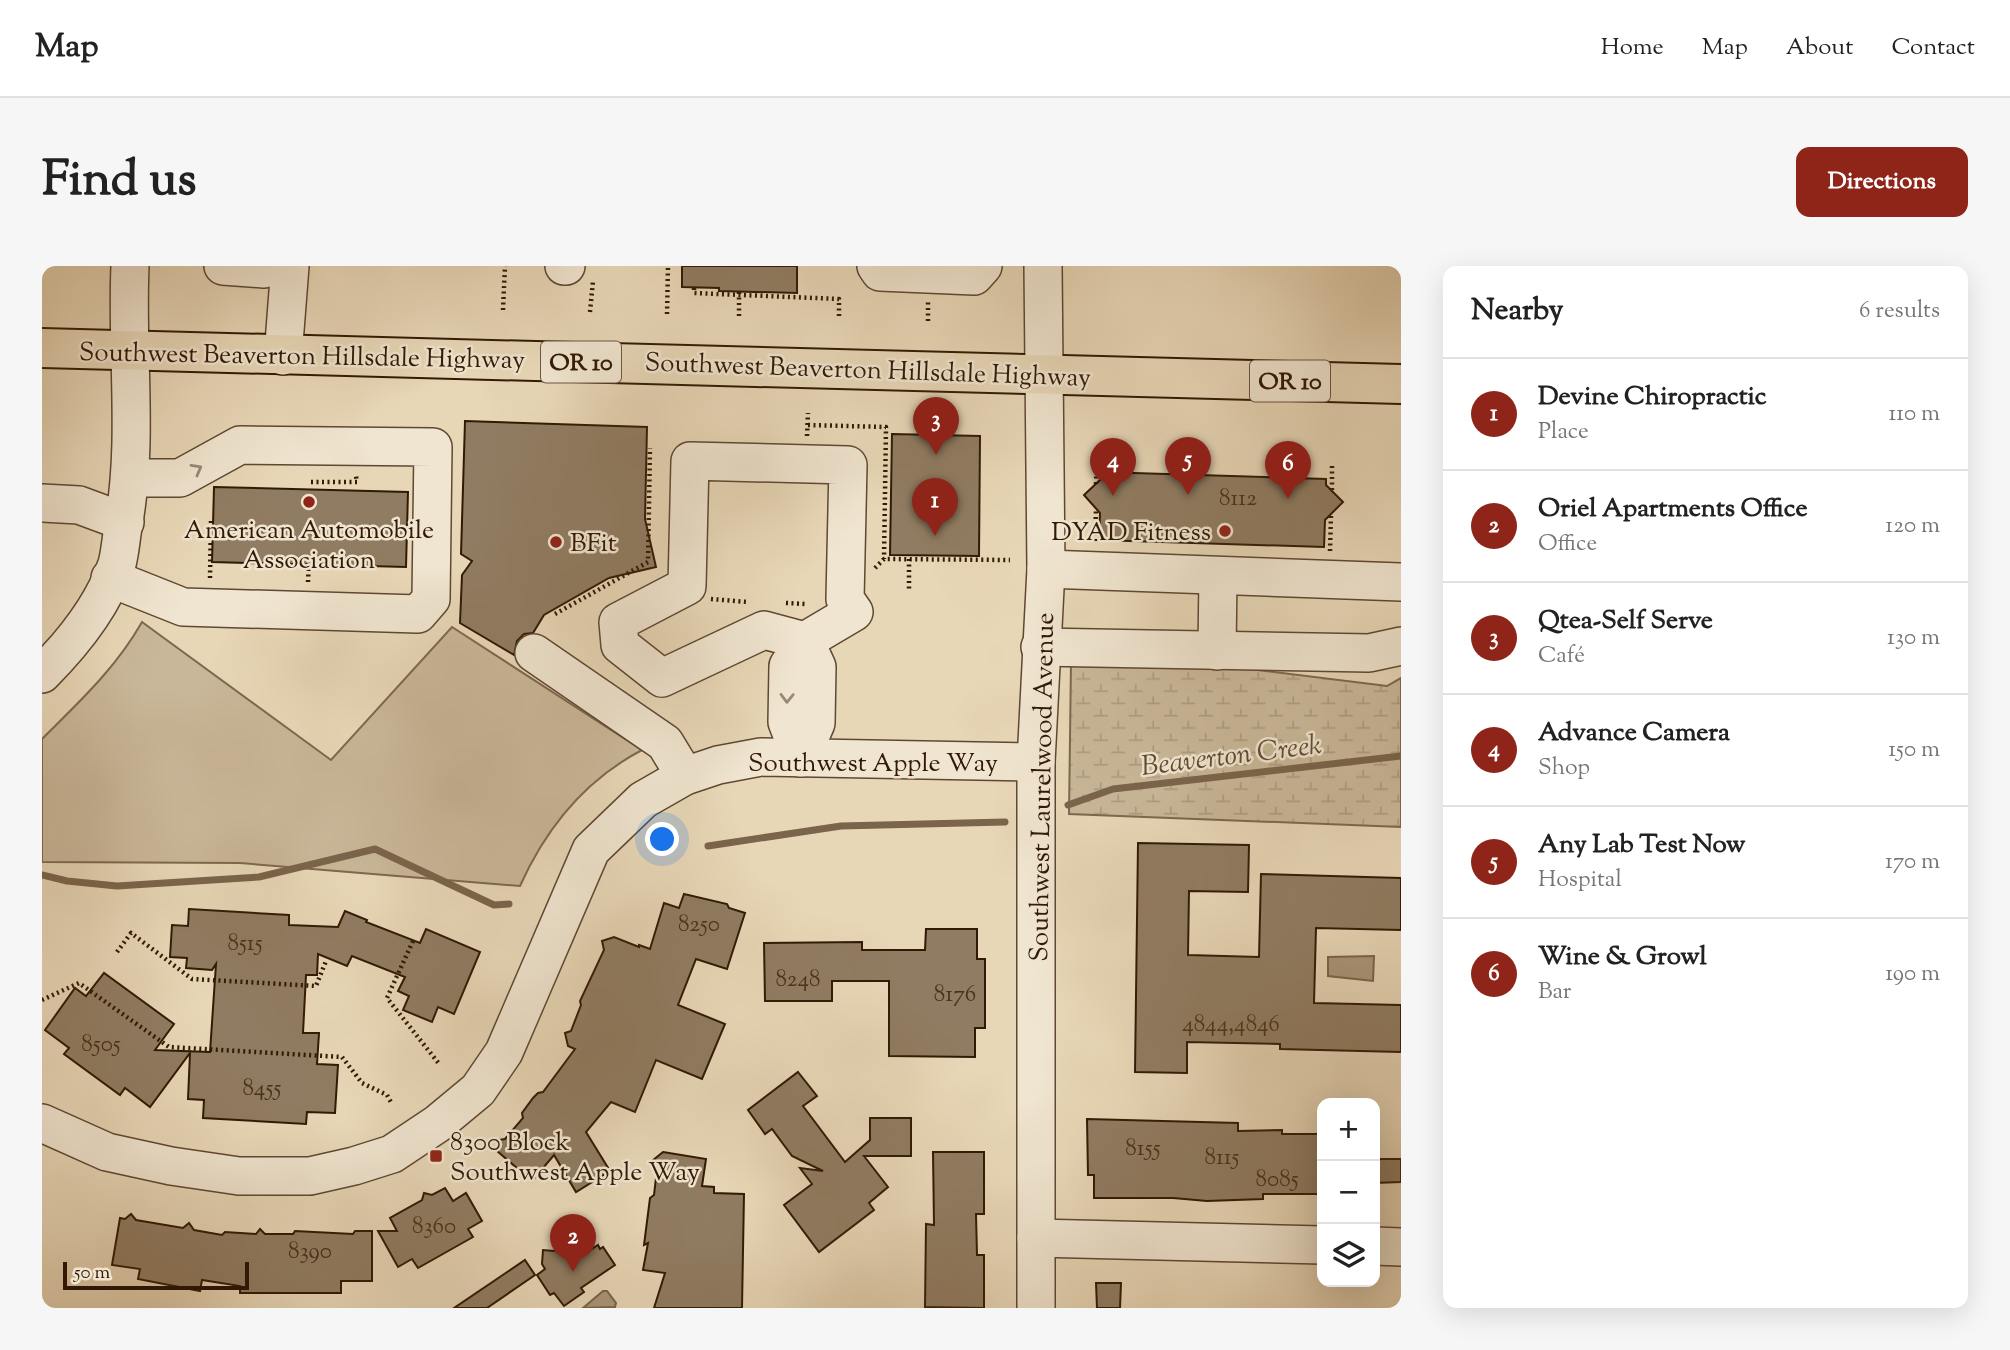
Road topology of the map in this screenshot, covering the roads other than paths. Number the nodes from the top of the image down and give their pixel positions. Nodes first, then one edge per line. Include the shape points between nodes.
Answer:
1 (130, 266) edge
2 (222, 266) edge
3 (983, 266) edge
4 (1043, 266) edge
5 (277, 267) edge
6 (884, 269) edge
7 (42, 348) edge
8 (130, 351) junction
9 (283, 356) junction
10 (1044, 374) junction
11 (1401, 384) edge
12 (131, 478) junction
13 (42, 503) edge
14 (125, 522) junction
15 (42, 527) edge
16 (1046, 569) junction
17 (1218, 576) junction
18 (110, 578) junction
19 (1401, 582) edge
20 (805, 642) junction
21 (1401, 646) edge
22 (1040, 647) junction
23 (1217, 651) junction
24 (534, 653) dead end
25 (42, 674) edge
26 (801, 758) junction
27 (1036, 762) junction
28 (684, 776) junction
29 (42, 1123) edge
30 (1036, 1238) junction
31 (1317, 1245) edge
32 (1380, 1247) edge
33 (1401, 1247) edge
34 (1036, 1308) edge

1 - 8 street
2 - 5 street
3 - 6 street via 974,276
4 - 10 street, Southwest Laurelwood Avenue
5 - 9 street
7 - 8 main road, Southwest Beaverton Hillsdale Highway / OR 10
8 - 9 main road, Southwest Beaverton Hillsdale Highway / OR 10
8 - 12 street
9 - 10 main road, Southwest Beaverton Hillsdale Highway / OR 10
10 - 11 main road, Southwest Beaverton Hillsdale Highway / OR 10
10 - 16 street, Southwest Laurelwood Avenue
12 - 14 street
12 -> 18 street via 180,478 240,445 433,447 431,599 418,614 183,607
13 - 14 street via 79,505
14 - 15 street via 78,529
14 - 18 street
16 - 17 street
16 - 22 street, Southwest Laurelwood Avenue
17 - 19 street
17 - 23 street
18 - 25 street via 90,618
20 - 20 street via 854,612 845,599 848,465 690,461 687,586 618,622 620,645 662,678 764,630
20 - 26 street via 817,667 816,723
21 - 23 street via 1369,653
22 - 23 street
22 - 27 street, Southwest Laurelwood Avenue
24 - 28 street via 665,743
26 - 27 street, Southwest Apple Way
26 - 28 street, Southwest Apple Way via 761,757
27 - 30 street, Southwest Laurelwood Avenue
28 - 29 street, Southwest Apple Way via 643,800 591,850 504,1052 478,1090 392,1154 310,1176 239,1176 107,1152
30 - 31 street
30 - 34 street, Southwest Laurelwood Avenue
32 - 33 street

